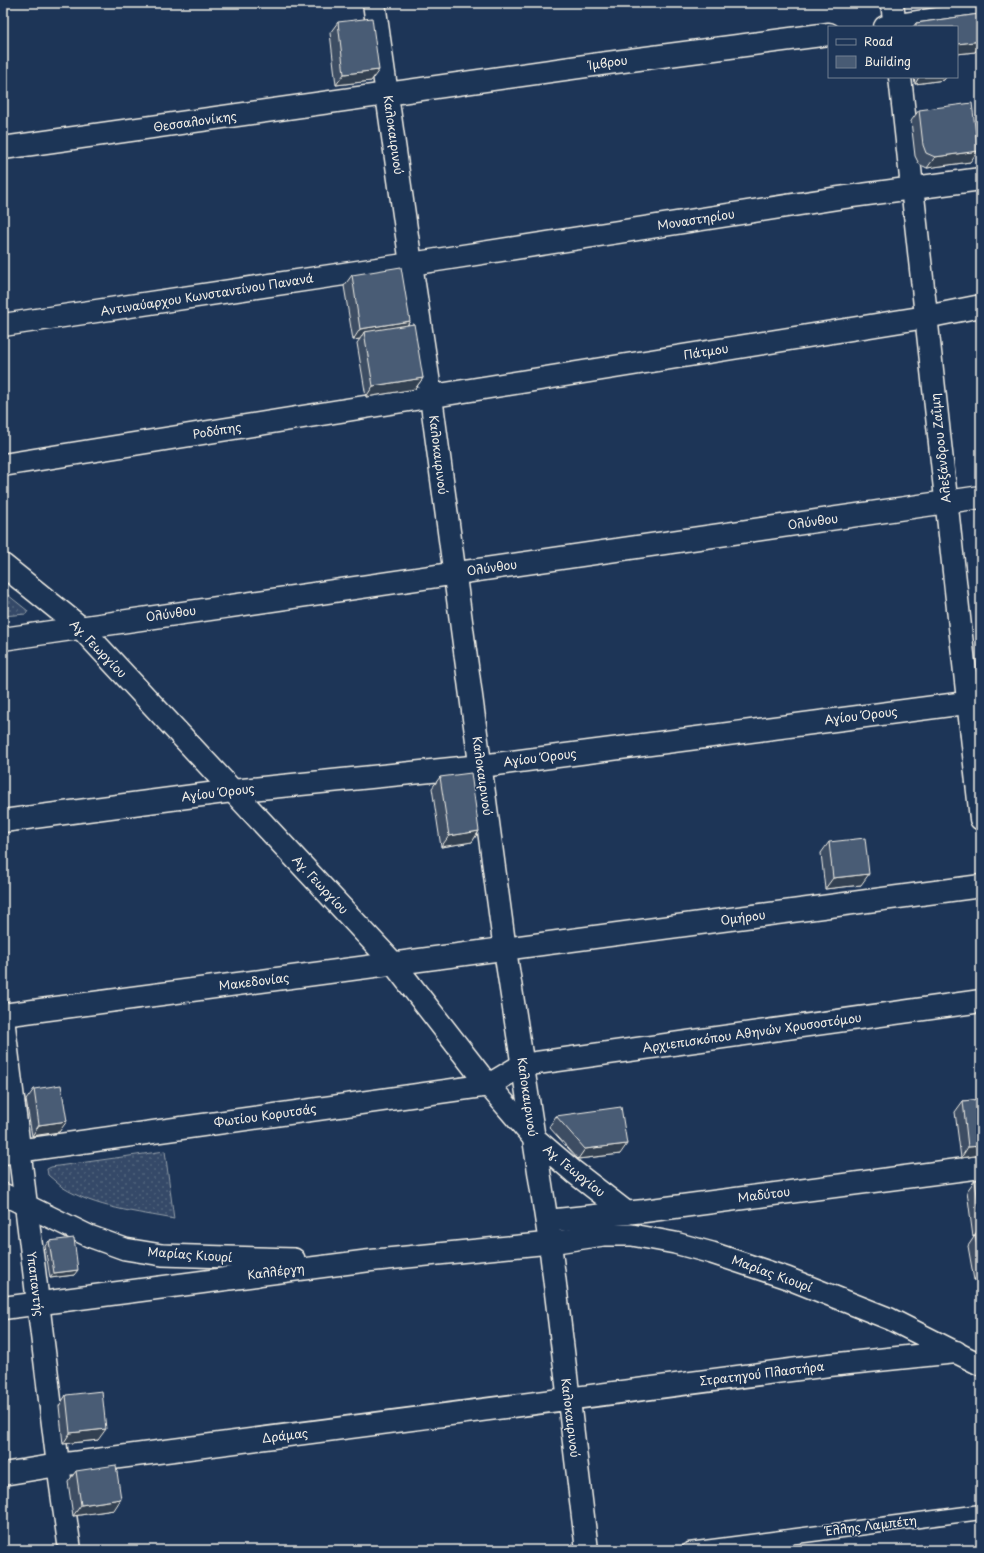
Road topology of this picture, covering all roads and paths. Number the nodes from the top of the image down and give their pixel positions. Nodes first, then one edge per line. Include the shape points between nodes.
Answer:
1 (374, 3) edge
2 (892, 3) edge
3 (981, 12) edge
4 (892, 26) edge
5 (898, 26) edge
6 (828, 34) edge
7 (900, 78) edge
8 (388, 95) junction
9 (3, 148) edge
10 (981, 179) edge
11 (912, 189) junction
12 (411, 264) junction
13 (981, 306) edge
14 (926, 317) junction
15 (3, 325) edge
16 (431, 397) junction
17 (3, 465) edge
18 (981, 497) edge
19 (946, 502) junction
20 (3, 565) edge
21 (454, 573) junction
22 (80, 627) junction
23 (3, 639) edge
24 (975, 702) edge
25 (481, 766) junction
26 (232, 791) junction
27 (981, 819) edge
28 (3, 821) edge
29 (981, 886) edge
30 (505, 950) junction
31 (394, 964) junction
32 (981, 1001) edge
33 (3, 1015) edge
34 (3, 1018) edge
35 (522, 1065) junction
36 (489, 1085) junction
37 (533, 1137) junction
38 (11, 1151) edge
39 (981, 1167) edge
40 (3, 1194) edge
41 (26, 1206) junction
42 (627, 1213) junction
43 (547, 1221) junction
44 (550, 1243) junction
45 (366, 1260) junction
46 (256, 1275) joint
47 (38, 1303) junction
48 (3, 1308) edge
49 (956, 1352) junction
50 (981, 1365) edge
51 (568, 1399) junction
52 (58, 1465) junction
53 (3, 1474) edge
54 (981, 1512) edge
55 (70, 1550) edge
56 (587, 1550) edge
57 (689, 1550) edge

1 - 8 street, Καλοκαιρινού
2 - 4 street
3 - 5 street
6 - 8 street, Ίμβρου
7 - 11 street, Αλεξάνδρου Ζαΐμη
8 - 9 street, Θεσσαλονίκης
8 - 12 street, Καλοκαιρινού
10 - 11 street, Μοναστηρίου
11 - 12 street, Μοναστηρίου via 838,198
11 - 14 street, Αλεξάνδρου Ζαΐμη
12 - 15 street, Αντιναύαρχου Κωνσταντίνου Πανανά
12 - 16 street, Καλοκαιρινού
13 - 14 street, Πάτμου
14 - 16 street, Πάτμου
14 - 19 street, Αλεξάνδρου Ζαΐμη
16 - 17 street, Ροδόπης
16 - 21 street, Καλοκαιρινού
18 - 19 street, Ολύνθου
19 - 21 street, Ολύνθου
19 - 24 street, Αλεξάνδρου Ζαΐμη
20 - 22 street, Αγ. Γεωργίου
21 - 22 street, Ολύνθου
21 - 25 street, Καλοκαιρινού
22 - 23 street, Ολύνθου
22 - 26 street, Αγ. Γεωργίου
24 - 25 street, Αγίου Όρους
24 - 27 street, Αλεξάνδρου Ζαΐμη
25 - 26 street, Αγίου Όρους
25 - 30 street, Καλοκαιρινού
26 - 28 street, Αγίου Όρους
26 - 31 street, Αγ. Γεωργίου
29 - 30 street, Ομήρου
30 - 31 street, Μακεδονίας
30 - 35 street, Καλοκαιρινού
31 - 33 street, Μακεδονίας
31 - 36 street, Αγ. Γεωργίου
32 - 35 street, Αρχιεπισκόπου Αθηνών Χρυσοστόμου
34 - 38 street, Υπαπαντής
35 - 36 street, Φωτίου Κορυτσάς
35 - 37 street, Καλοκαιρινού
36 - 37 street, Αγ. Γεωργίου
36 - 38 street, Φωτίου Κορυτσάς
37 - 42 street, Αγ. Γεωργίου
37 - 43 street, Καλοκαιρινού
38 - 41 street, Υπαπαντής
39 - 42 street, Μαδύτου
40 - 41 street, Μαρίας Κιουρί
41 - 45 street, Μαρίας Κιουρί via 89,1236 125,1249 162,1255
41 - 47 street, Υπαπαντής
42 - 43 street, Μαδύτου
43 - 44 street, Καλοκαιρινού
44 - 45 street, Καλλέργη
44 - 49 street, Μαρίας Κιουρί via 602,1235 632,1235 675,1243 786,1278 890,1319
44 - 51 street, Καλοκαιρινού
45 - 46 street, Καλλέργη
46 - 47 street, Καλλέργη
47 - 48 street, Καλλέργη
47 - 52 street, Υπαπαντής
49 - 50 street, Μαρίας Κιουρί
49 - 51 street, Στρατηγού Πλαστήρα via 829,1365
51 - 52 street, Δράμας
51 - 56 street, Καλοκαιρινού
52 - 53 street, Δράμας
52 - 55 street, Υπαπαντής
54 - 57 lane, Έλλης Λαμπέτη

